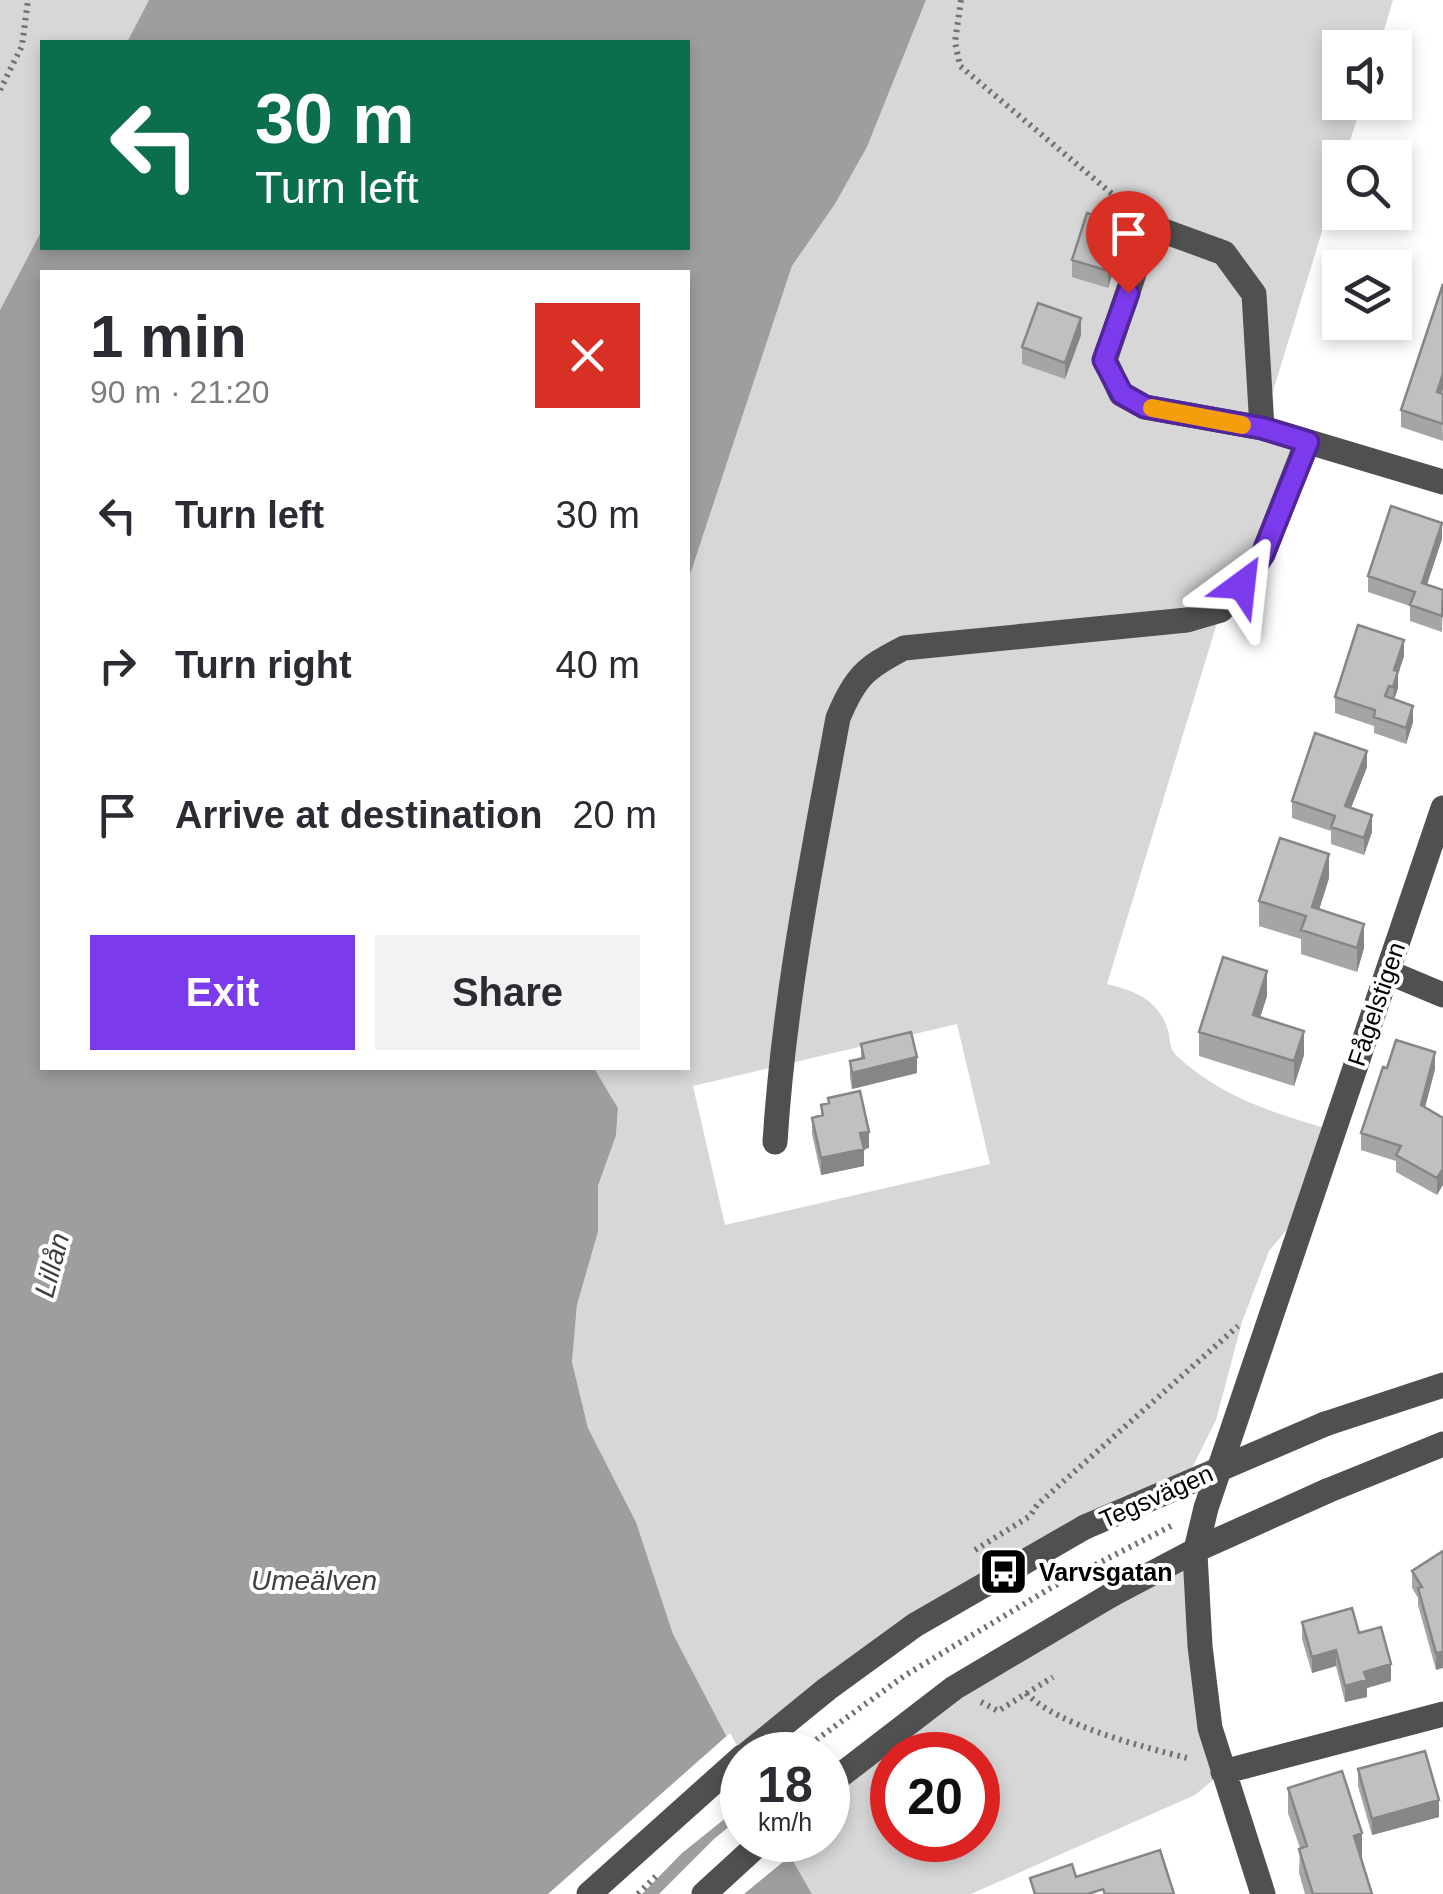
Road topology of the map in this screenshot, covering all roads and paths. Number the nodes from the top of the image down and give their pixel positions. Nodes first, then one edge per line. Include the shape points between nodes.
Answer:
1 (28, 0) edge
2 (960, 0) edge
3 (0, 90) edge
4 (1150, 226) junction
5 (1262, 428) junction
6 (1308, 442) junction
7 (1443, 482) edge
8 (1443, 808) edge
9 (1388, 972) junction
10 (1443, 995) edge
11 (774, 1142) dead end
12 (1242, 1322) dead end
13 (1443, 1386) edge
14 (1443, 1444) edge
15 (1181, 1521) dead end
16 (974, 1550) dead end
17 (1053, 1677) dead end
18 (954, 1688) junction
19 (1026, 1694) junction
20 (1443, 1714) edge
21 (774, 1732) edge
22 (827, 1732) edge
23 (1186, 1758) dead end
24 (850, 1768) edge
25 (1223, 1772) junction
26 (720, 1778) edge
27 (739, 1862) edge
28 (590, 1894) edge
29 (704, 1894) edge
30 (1263, 1894) edge

1 - 3 path via 22,46
2 - 4 path via 960,66
4 - 5 street via 1224,253 1254,294
4 - 5 street via 1104,360 1122,394 1145,407
5 - 6 street
6 - 7 street
6 - 11 street via 1263,554 1221,610 1187,620 904,648 853,682 838,718 792,969
8 - 9 street, Fågelstigen
9 - 10 street
9 - 25 street, Fågelstigen via 1196,1554 1210,1728
12 - 16 path via 1030,1516
13 - 21 street, Tegsvägen, bridge via 1324,1424 1085,1527 915,1625
14 - 18 street, bridge via 1200,1548
15 - 22 path via 1054,1586 904,1676
17 - 19 path
18 - 19 path via 998,1711
18 - 24 street
19 - 23 path via 1042,1709
20 - 25 street
25 - 30 street
26 - 28 street, Tegsvägen
27 - 29 street

